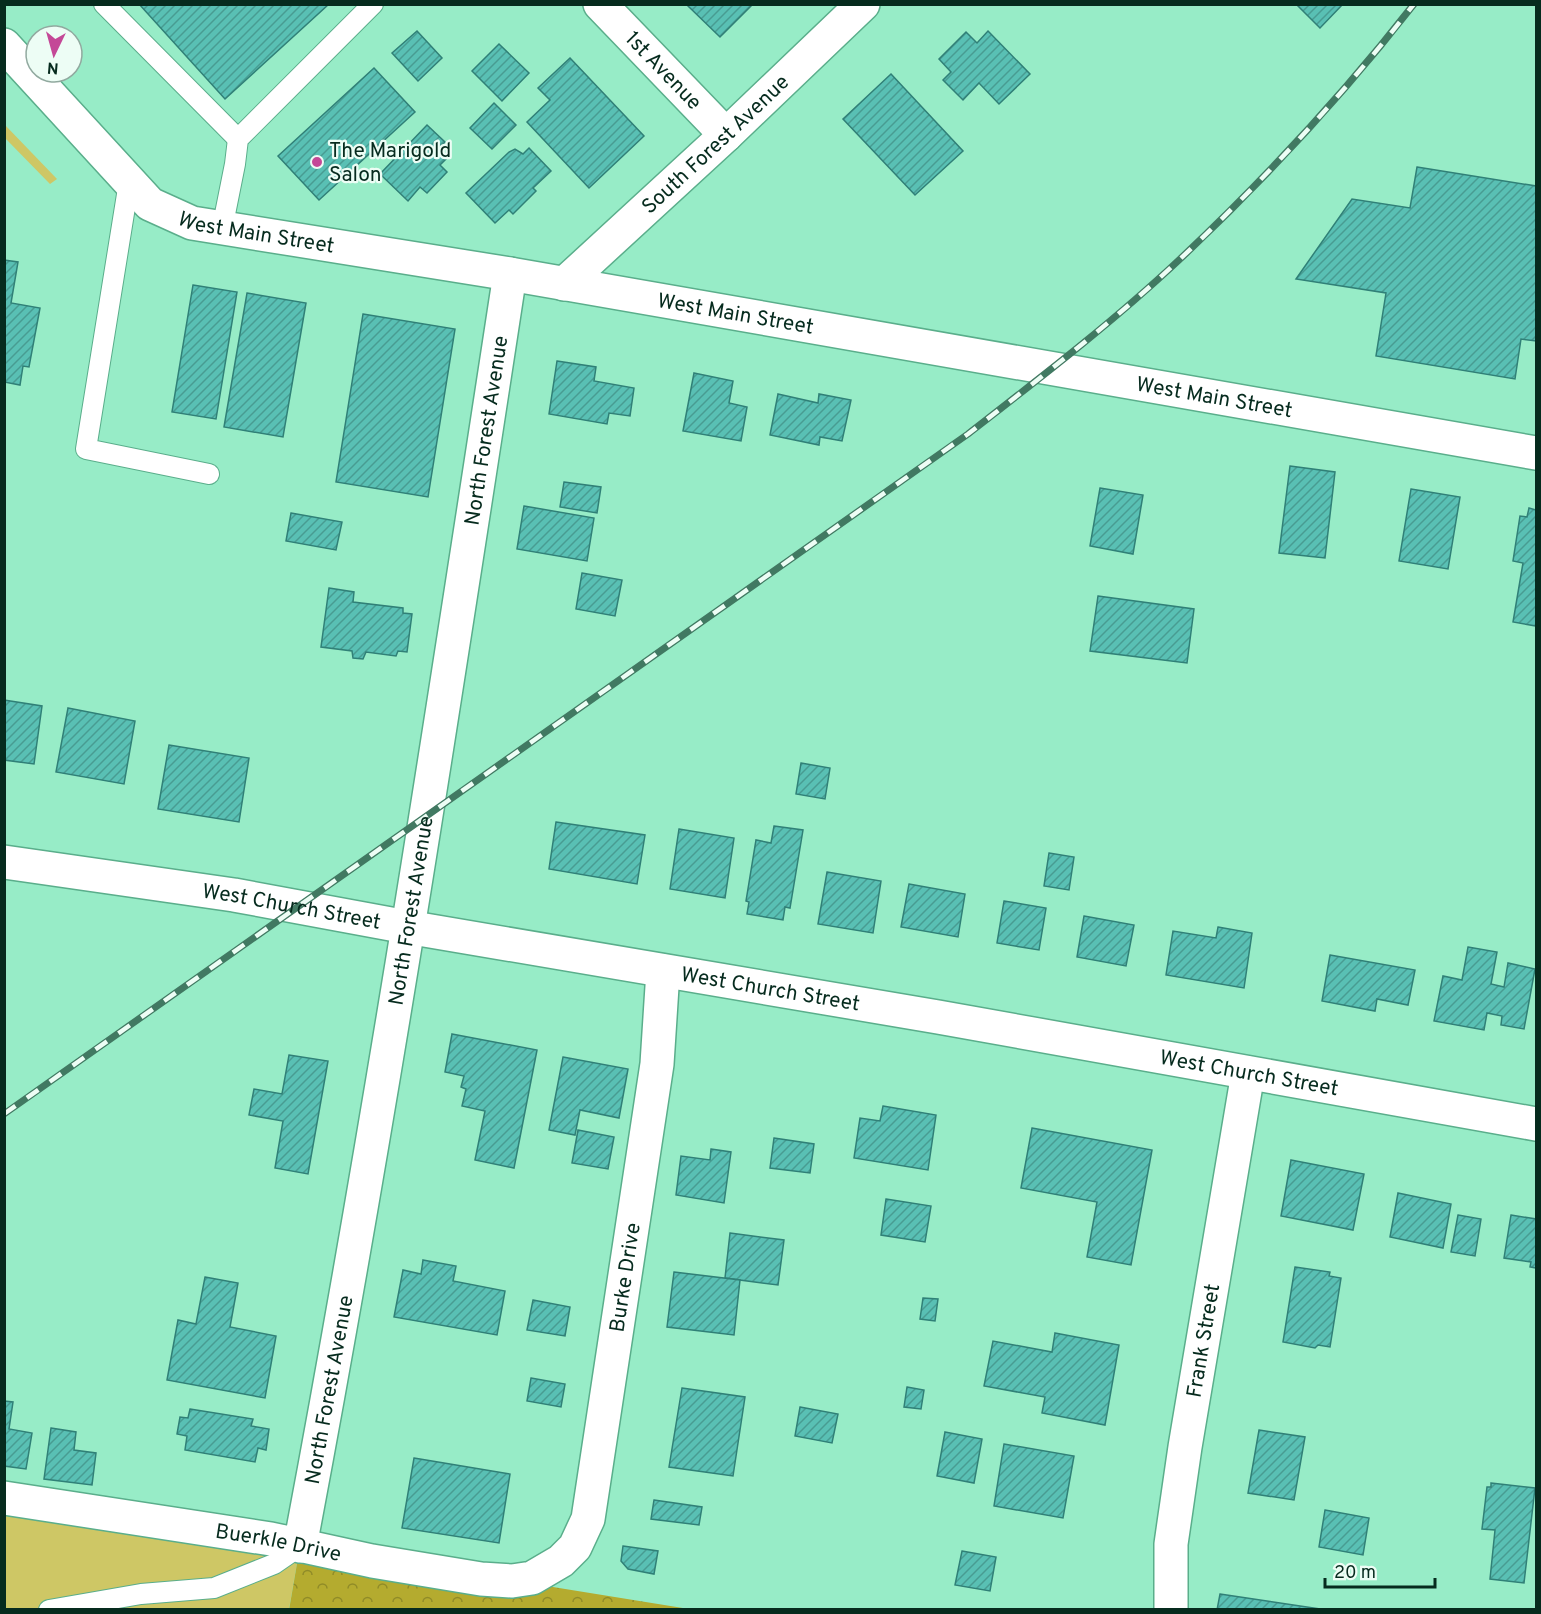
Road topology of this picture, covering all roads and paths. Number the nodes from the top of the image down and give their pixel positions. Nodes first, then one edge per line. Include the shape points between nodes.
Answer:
1 (104, 4) edge
2 (373, 4) edge
3 (600, 4) edge
4 (863, 4) edge
5 (4, 45) edge
6 (726, 135) junction
7 (238, 139) junction
8 (129, 182) junction
9 (222, 228) junction
10 (510, 274) junction
11 (564, 284) junction
12 (1536, 453) edge
13 (209, 474) dead end
14 (4, 862) edge
15 (407, 927) junction
16 (663, 971) junction
17 (1248, 1073) junction
18 (1536, 1125) edge
19 (4, 1498) edge
20 (300, 1546) junction
21 (549, 1570) joint
22 (49, 1610) edge
23 (1171, 1610) edge

1 - 7 lane
2 - 7 lane
3 - 6 street, 1st Avenue
4 - 6 street, South Forest Avenue
5 - 8 street, West Main Street
6 - 11 street, South Forest Avenue
7 - 9 lane
8 - 9 street, West Main Street via 150,204 192,224
8 - 13 lane via 86,450
9 - 10 street, West Main Street
10 - 11 street, West Main Street
10 - 15 street, North Forest Avenue
11 - 12 street, West Main Street
14 - 15 street, West Church Street via 234,895
15 - 16 street, West Church Street
15 - 20 street, North Forest Avenue via 336,1356
16 - 17 street, West Church Street
16 - 21 street, Burke Drive via 657,1064 588,1519 575,1547
17 - 18 street, West Church Street
17 - 23 street, Frank Street via 1172,1533
19 - 20 street, Buerkle Drive
20 - 21 street, Buerkle Drive via 481,1579 512,1581
20 - 22 lane via 274,1564 214,1588 141,1594

